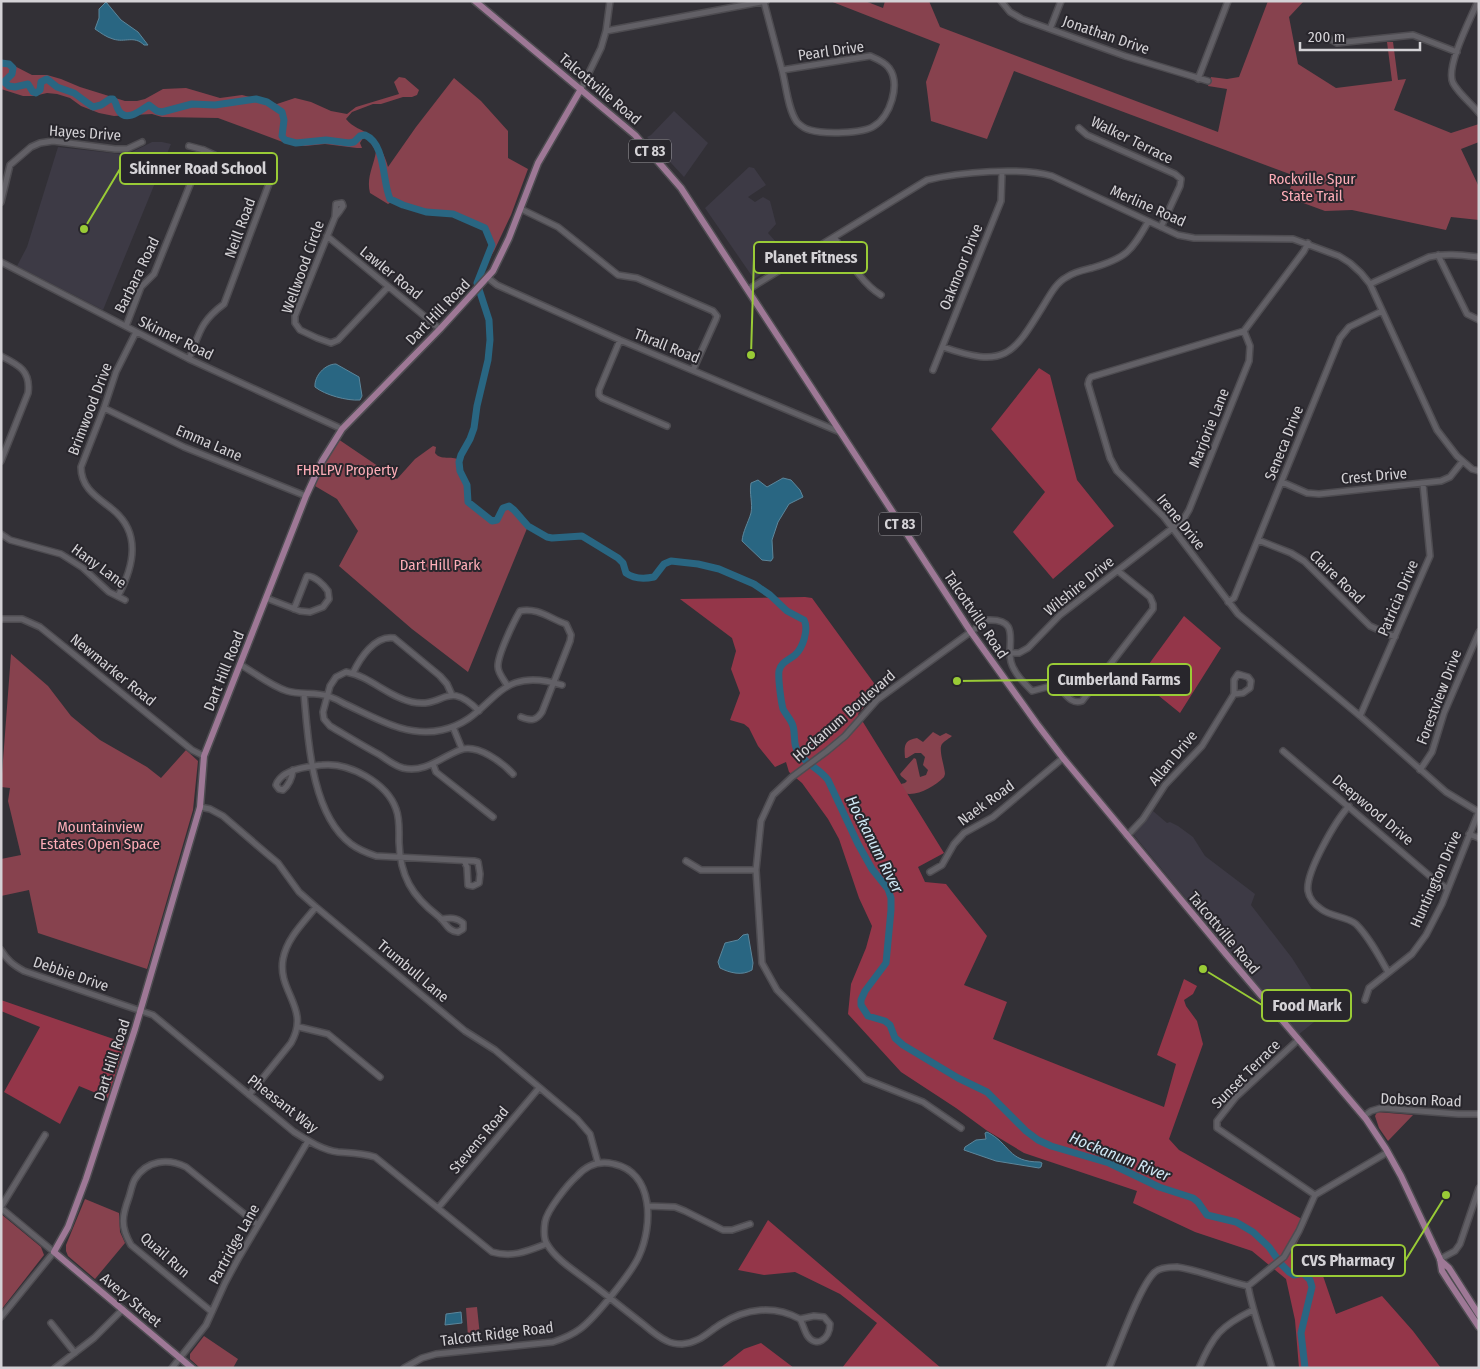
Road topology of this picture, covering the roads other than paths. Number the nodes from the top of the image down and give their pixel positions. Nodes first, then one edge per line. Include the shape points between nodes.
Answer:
1 (475, 1) edge
2 (610, 1) edge
3 (765, 1) edge
4 (1001, 1) edge
5 (1061, 1) edge
6 (1228, 1) edge
7 (1478, 1) edge
8 (1050, 29) junction
9 (606, 31) junction
10 (1325, 36) dead end
11 (1457, 52) junction
12 (782, 70) junction
13 (1198, 79) junction
14 (1208, 82) dead end
15 (581, 89) junction
16 (1479, 113) edge
17 (1079, 128) dead end
18 (142, 142) dead end
19 (189, 146) dead end
20 (204, 150) junction
21 (1002, 172) junction
22 (1, 202) edge
23 (520, 209) junction
24 (335, 216) dead end
25 (1148, 222) junction
26 (1160, 227) junction
27 (327, 236) junction
28 (834, 237) junction
29 (1308, 243) junction
30 (1438, 254) junction
31 (1479, 256) edge
32 (1, 262) edge
33 (488, 278) junction
34 (1370, 284) junction
35 (388, 287) junction
36 (749, 289) junction
37 (881, 295) dead end
38 (1382, 311) junction
39 (1479, 320) edge
40 (126, 326) junction
41 (440, 328) junction
42 (1244, 331) junction
43 (136, 332) junction
44 (620, 340) junction
45 (943, 347) junction
46 (1, 356) edge
47 (189, 359) junction
48 (692, 370) junction
49 (933, 370) dead end
50 (104, 408) junction
51 (667, 426) dead end
52 (342, 429) junction
53 (840, 432) junction
54 (1, 461) edge
55 (1462, 462) junction
56 (1479, 471) edge
57 (1282, 482) junction
58 (1423, 484) junction
59 (306, 496) junction
60 (1172, 529) junction
61 (1, 534) edge
62 (1258, 540) junction
63 (1118, 571) junction
64 (118, 596) junction
65 (266, 598) junction
66 (125, 600) dead end
67 (1228, 602) junction
68 (294, 609) junction
69 (1, 618) edge
70 (970, 632) junction
71 (1479, 632) edge
72 (1395, 637) junction
73 (1010, 653) junction
74 (241, 665) junction
75 (353, 674) junction
76 (555, 683) junction
77 (507, 686) junction
78 (562, 686) dead end
79 (304, 694) junction
80 (452, 694) junction
81 (1234, 694) dead end
82 (327, 695) junction
83 (479, 711) junction
84 (1360, 716) junction
85 (521, 717) dead end
86 (453, 727) junction
87 (462, 749) junction
88 (1283, 751) dead end
89 (204, 756) junction
90 (1063, 758) junction
91 (433, 764) junction
92 (312, 767) junction
93 (294, 770) dead end
94 (1420, 770) junction
95 (513, 774) dead end
96 (1349, 806) junction
97 (200, 807) junction
98 (1479, 812) edge
99 (493, 817) dead end
100 (1469, 834) junction
101 (1127, 836) junction
102 (1479, 838) edge
103 (400, 858) junction
104 (464, 861) junction
105 (686, 861) dead end
106 (756, 870) junction
107 (930, 872) dead end
108 (1447, 888) junction
109 (316, 907) junction
110 (441, 919) dead end
111 (1, 950) edge
112 (1388, 972) junction
113 (1365, 1000) dead end
114 (141, 1011) junction
115 (298, 1027) junction
116 (1298, 1040) junction
117 (380, 1077) dead end
118 (539, 1088) junction
119 (248, 1095) junction
120 (1479, 1114) edge
121 (1364, 1116) junction
122 (961, 1128) dead end
123 (45, 1135) dead end
124 (308, 1141) junction
125 (1388, 1152) junction
126 (598, 1163) junction
127 (1479, 1188) edge
128 (1315, 1195) junction
129 (648, 1206) junction
130 (1, 1207) edge
131 (438, 1208) junction
132 (750, 1224) dead end
133 (258, 1225) junction
134 (546, 1244) junction
135 (54, 1252) junction
136 (1440, 1259) junction
137 (1248, 1286) junction
138 (609, 1297) junction
139 (123, 1309) junction
140 (1253, 1310) junction
141 (212, 1312) junction
142 (1479, 1315) edge
143 (1, 1318) edge
144 (800, 1319) junction
145 (51, 1323) dead end
146 (1479, 1327) edge
147 (75, 1353) junction
148 (180, 1357) junction
149 (55, 1368) edge
150 (172, 1368) edge
151 (192, 1368) edge
152 (404, 1368) edge
153 (1109, 1368) edge
154 (1199, 1368) edge
155 (1272, 1368) edge

1 - 15 main road, Talcottville Road / CT 83
2 - 9 street
3 - 9 street
3 - 12 street, Pearl Drive
4 - 8 street, Jonathan Drive via 1022,19
5 - 8 street
6 - 13 street
7 - 11 street
8 - 13 street, Jonathan Drive
9 - 15 street
10 - 11 street via 1337,43 1413,35
11 - 16 street via 1450,76
12 - 12 street, Pearl Drive via 793,114 804,128 811,130 856,131 874,126 886,114 894,88 889,68 870,56
13 - 14 street, Jonathan Drive
15 - 23 main road, Dart Hill Road via 538,163
15 - 36 main road, Talcottville Road / CT 83 via 635,135 681,188
17 - 26 street, Walker Terrace via 1087,135 1181,179
18 - 22 street, Hayes Drive via 127,149 53,141 30,147 10,165
19 - 20 street, Neill Road
20 - 40 street, Barbara Road via 154,274 141,287
20 - 47 street, Neill Road via 270,181 224,304 210,314 201,327
21 - 25 street, Merline Road via 1032,171 1052,176
21 - 28 street, Merline Road via 927,180
21 - 45 street, Oakmoor Drive via 1001,200
23 - 33 main road, Dart Hill Road
23 - 48 street via 558,227 618,275 637,278 713,311 716,319
24 - 27 street, Wellwood Circle
25 - 26 street, Merline Road
25 - 45 street via 1138,241 1124,256 1067,276 1058,284 1012,349 989,358
26 - 29 street, Merline Road via 1194,238 1286,238
27 - 35 street, Lawler Road
27 - 35 street, Wellwood Circle via 295,316 300,330 331,343 338,340
28 - 36 street, Merline Road
28 - 37 street via 862,280
29 - 34 street, Merline Road via 1350,263
29 - 42 street
30 - 31 street
30 - 34 street
30 - 39 street via 1467,314
32 - 40 street, Skinner Road
33 - 41 main road, Dart Hill Road
33 - 44 street, Thrall Road via 497,286
34 - 38 street, Merline Road
35 - 41 street, Lawler Road
36 - 53 main road, Talcottville Road / CT 83
38 - 55 street, Merline Road via 1437,430
38 - 57 street, Seneca Drive via 1343,333
40 - 43 street, Skinner Road
41 - 52 main road, Dart Hill Road
42 - 60 street, Marjorie Lane via 1250,346 1249,361 1189,510
42 - 60 street, Irene Drive via 1088,380 1110,458 1117,471
43 - 47 street, Skinner Road
43 - 50 street, Brimwood Drive via 116,372
44 - 48 street, Thrall Road
44 - 51 street via 599,395
45 - 49 street, Oakmoor Drive
46 - 54 street via 22,368 30,384
47 - 52 street, Skinner Road
48 - 53 street, Thrall Road
50 - 59 street, Emma Lane via 184,447
50 - 64 street, Brimwood Drive via 84,455 81,474 90,491 122,519 132,538 132,562
52 - 59 main road, Dart Hill Road via 322,460
53 - 70 main road, Talcottville Road / CT 83
55 - 56 street, Merline Road
55 - 58 street, Crest Drive via 1445,480
57 - 58 street, Crest Drive via 1307,493 1318,494
57 - 62 street, Seneca Drive
58 - 72 street, Patricia Drive via 1430,556
59 - 65 main road, Dart Hill Road
60 - 63 street, Wilshire Drive
60 - 67 street, Irene Drive
61 - 64 street, Hany Lane via 10,540 61,554
62 - 67 street, Seneca Drive via 1234,598
62 - 72 street, Claire Road via 1304,561 1370,626
63 - 73 street, Wilshire Drive via 1060,615 1028,648
63 - 73 street via 1150,597 1153,609 1082,701 1073,702 1059,687 1032,691 1011,663
64 - 66 street, Hany Lane
65 - 68 street
65 - 74 main road, Dart Hill Road
67 - 84 street, Irene Drive via 1244,620
68 - 68 street via 306,613 319,609 326,604 328,591 316,578 307,576
69 - 89 street, Newmarker Road via 22,619 40,627 192,750
70 - 73 street via 988,620 1005,624 1012,639
70 - 90 main road, Talcottville Road / CT 83
70 - 106 street, Hockanum Boulevard via 877,700 845,736 773,795 761,821
71 - 94 street, Forestview Drive via 1444,713 1432,752
72 - 84 street, Patricia Drive
74 - 79 street via 279,688
74 - 89 main road, Dart Hill Road
75 - 80 street via 391,695 416,703
75 - 80 street via 357,664 380,639 394,638 440,676
75 - 82 street via 346,672 336,677
76 - 77 street via 538,679
76 - 77 street via 570,641 570,630 566,624 529,609 520,611 515,618 498,660 498,669
76 - 78 street
76 - 85 street via 538,718
77 - 83 street
79 - 82 street
79 - 92 street
80 - 83 street via 463,696
81 - 101 street, Allan Drive via 1202,746 1165,785
82 - 86 street via 395,727 430,732
82 - 91 street via 323,712 330,726 403,768
83 - 86 street
84 - 94 street, Irene Drive
86 - 87 street
87 - 91 street
87 - 95 street via 474,749 485,754 505,765
88 - 96 street, Deepwood Drive
89 - 97 main road, Dart Hill Road
90 - 101 main road, Talcottville Road / CT 83
90 - 107 street, Naek Road via 993,817 964,833 942,865
91 - 99 street via 436,772
92 - 93 street
92 - 103 street via 318,793 340,834 361,850 376,856
92 - 103 street via 322,764 358,772 392,799 400,825
94 - 98 street, Irene Drive via 1446,792
96 - 108 street, Deepwood Drive
96 - 112 street via 1327,837 1308,890 1312,901 1322,910 1353,922 1360,929
97 - 109 street, Trumbull Lane via 223,816 278,863
97 - 114 main road, Dart Hill Road
98 - 100 street, Huntington Drive
100 - 102 street
100 - 108 street, Huntington Drive
101 - 116 main road, Talcottville Road / CT 83
103 - 104 street
103 - 110 street via 407,883 415,896
104 - 104 street via 478,862 479,883 468,885
105 - 106 street via 701,870
106 - 122 street, Hockanum Boulevard via 762,963 777,990 865,1079 923,1102
108 - 112 street, Huntington Drive via 1426,935 1412,954
109 - 115 street via 291,938 283,958 284,976 298,1015
109 - 118 street, Trumbull Lane
111 - 114 street, Debbie Drive via 10,962 24,971
112 - 113 street, Huntington Drive via 1369,988
114 - 119 street, Pheasant Way via 164,1023
114 - 135 main road, Dart Hill Road via 86,1179 68,1227
115 - 117 street via 328,1034
115 - 119 street via 291,1043
116 - 121 main road, Talcottville Road / CT 83
116 - 128 street, Sunset Terrace via 1236,1097 1217,1121 1217,1128
118 - 126 street, Trumbull Lane via 585,1127
118 - 131 street, Stevens Road
119 - 124 street, Pheasant Way
120 - 121 street, Dobson Road via 1381,1108
121 - 125 main road, Talcottville Road / CT 83
123 - 130 street
124 - 131 street, Pheasant Way via 329,1150 375,1156
124 - 133 street, Partridge Lane
125 - 128 street
125 - 136 main road, Talcottville Road / CT 83
126 - 129 street, Talcott Ridge Road via 625,1167 638,1177
126 - 134 street via 585,1168 574,1178 549,1212 545,1219
127 - 136 street via 1460,1244 1455,1251
128 - 137 street via 1289,1250
129 - 132 street via 686,1211 723,1230
129 - 138 street, Talcott Ridge Road via 645,1240 639,1257
130 - 135 street
131 - 134 street, Pheasant Way via 492,1252 518,1254
133 - 141 street, Partridge Lane
133 - 141 street, Quail Run via 186,1166 176,1162 166,1160 153,1164 135,1180 123,1220 125,1234 131,1244
134 - 138 street via 563,1262
135 - 139 main road, Avery Street
135 - 143 street, Dart Hill Road
136 - 142 main road, Talcottville Road / CT 83
136 - 146 main road, Talcottville Road / CT 83 via 1442,1271
137 - 140 street
137 - 153 street via 1177,1267 1157,1270 1148,1280
138 - 144 street via 668,1342 680,1344 693,1342 737,1315 755,1310 775,1310
138 - 152 street, Talcott Ridge Road via 580,1330 565,1338 436,1354
139 - 147 street
139 - 148 main road, Avery Street
140 - 154 street via 1216,1334
140 - 155 street
141 - 148 street, Partridge Lane via 206,1325
144 - 144 street via 824,1317 830,1324 827,1338 819,1342 812,1340
145 - 147 street
147 - 149 street
148 - 150 street, Partridge Lane
148 - 151 main road, Avery Street

